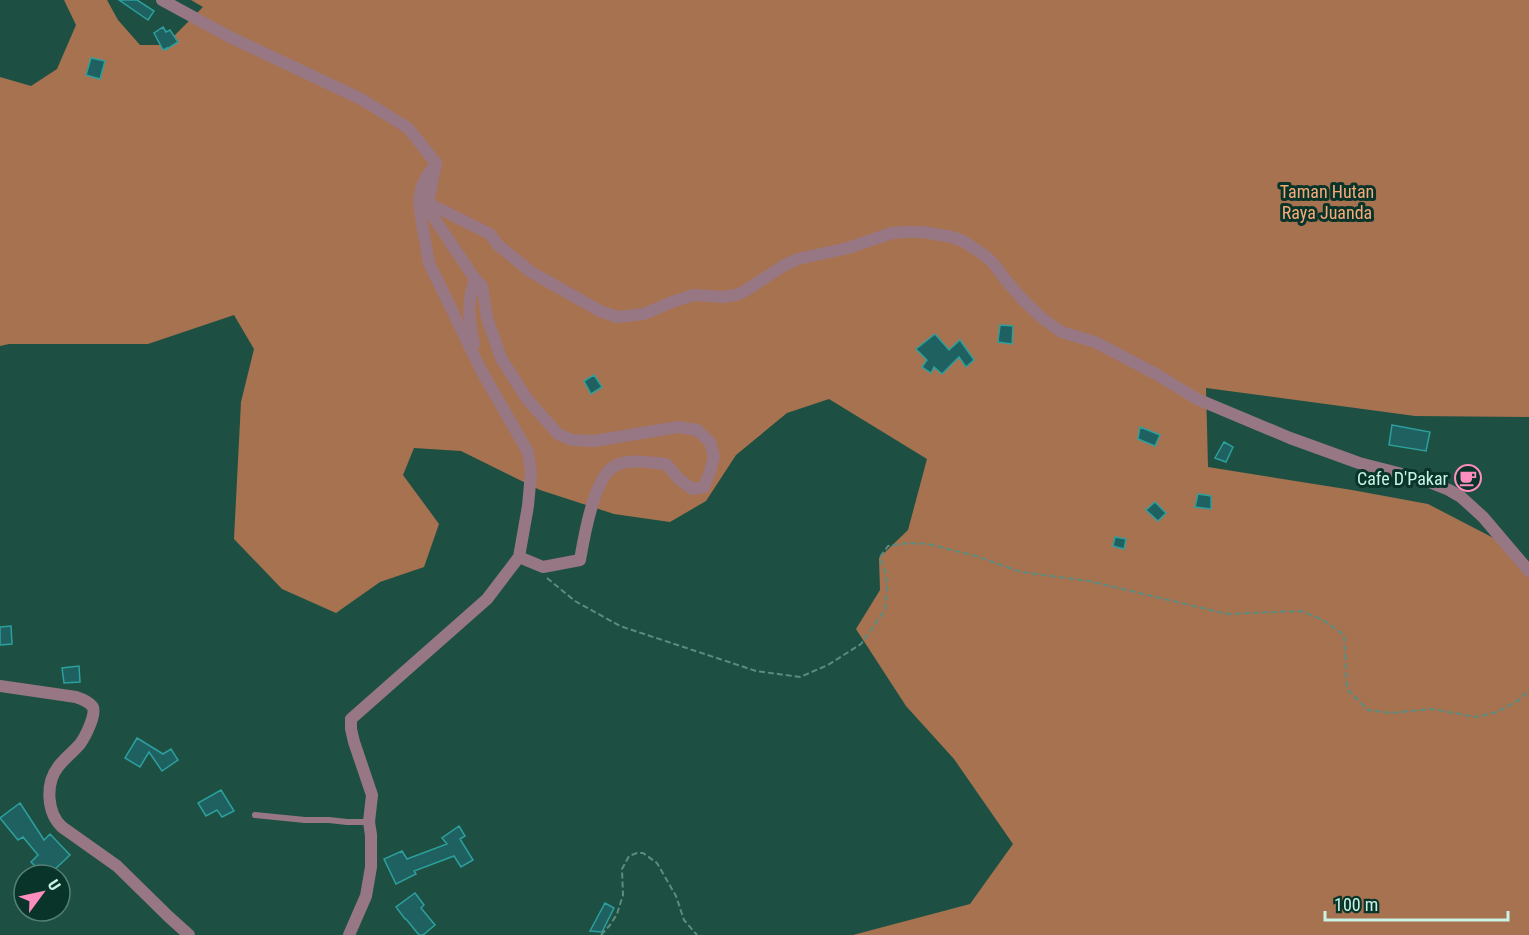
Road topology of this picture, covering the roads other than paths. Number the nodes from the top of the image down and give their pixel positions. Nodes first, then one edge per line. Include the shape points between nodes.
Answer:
1 (162, 0) edge
2 (436, 163) junction
3 (428, 203) junction
4 (475, 279) junction
5 (477, 360) junction
6 (519, 557) junction
7 (1529, 571) edge
8 (0, 686) edge
9 (255, 815) dead end
10 (369, 822) junction
11 (189, 935) edge
12 (349, 935) edge

1 - 2 street via 230,38 361,99 408,128
2 - 3 street
2 - 5 street via 425,179 419,200 429,263
3 - 4 street via 430,212
3 - 7 street via 490,234 531,272 617,317 644,314 694,295 736,295 798,259 892,233 923,232 952,237 984,255 1024,301 1061,332 1095,342 1197,399 1290,438 1449,490 1482,517
4 - 5 street via 468,312
4 - 6 street via 482,286 487,318 501,358 527,399 558,434 572,440 594,441 678,427 696,430 710,442 714,458 704,487 692,489 666,464 617,464 598,485 580,560 543,567
5 - 6 street via 528,452 531,473
6 - 10 street via 487,599 351,719 354,742 372,795
8 - 11 street via 76,697 92,706 93,716 80,743 56,770 51,782 52,814 62,827 117,866
9 - 10 lane
10 - 12 street via 370,877

